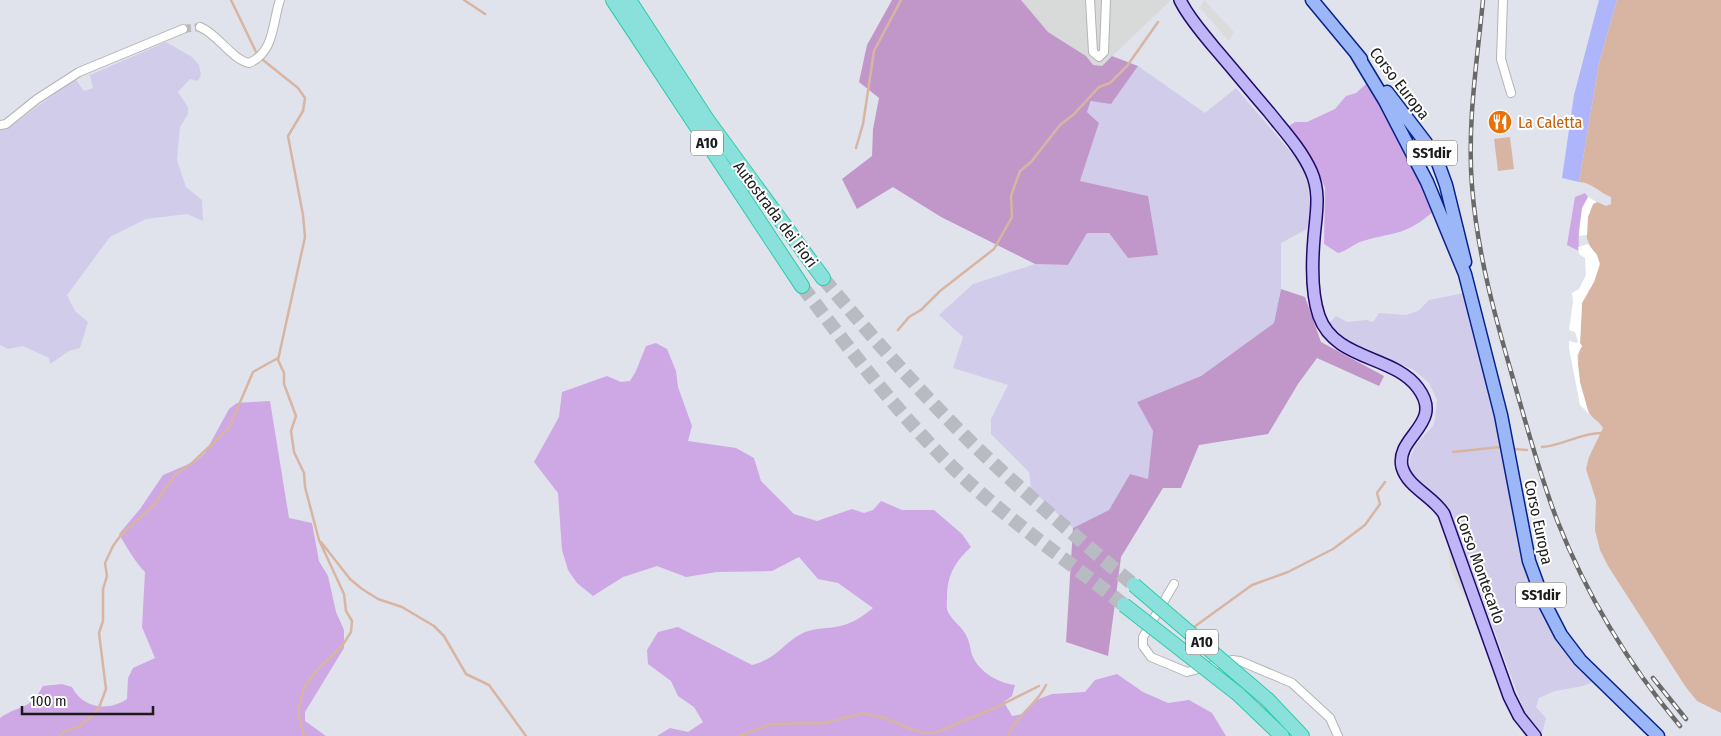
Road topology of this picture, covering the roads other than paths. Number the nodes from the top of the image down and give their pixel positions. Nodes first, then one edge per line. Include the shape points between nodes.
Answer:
1 (280, 0) edge
2 (614, 0) edge
3 (630, 0) edge
4 (1090, 0) edge
5 (1106, 0) edge
6 (1180, 0) edge
7 (1312, 0) edge
8 (1503, 0) edge
9 (200, 27) tunnel mouth
10 (183, 29) tunnel mouth
11 (1356, 53) junction
12 (1511, 93) dead end
13 (0, 125) edge
14 (1443, 176) junction
15 (1427, 182) junction
16 (1465, 274) junction
17 (823, 278) tunnel mouth
18 (802, 286) tunnel mouth
19 (1174, 584) dead end
20 (1134, 585) tunnel mouth
21 (1124, 605) tunnel mouth
22 (1282, 736) edge
23 (1302, 736) edge
24 (1338, 736) edge
25 (1536, 736) edge
26 (1658, 736) edge

1 - 9 street via 270,45 253,62 244,62
2 - 18 highway, Autostrada dei Fiori / A10
3 - 17 highway, Autostrada dei Fiori / A10 via 729,152
4 - 5 street via 1093,52 1099,57 1104,52
6 - 25 main road, Corso Montecarlo via 1194,24 1297,146 1311,171 1318,199 1314,268 1316,302 1322,323 1338,342 1405,377 1423,397 1426,407 1423,422 1405,445 1402,466 1409,480 1444,514 1512,702
7 - 11 main road, Corso Europa / SS1dir
8 - 12 street via 1501,59
10 - 13 street via 79,72 6,124
11 - 14 main road, Corso Europa / SS1dir via 1426,142
11 - 15 main road, Corso Europa / SS1dir
14 - 15 main road via 1437,184
14 - 16 main road, Corso Europa / SS1dir via 1464,257
15 - 16 main road, Corso Europa / SS1dir
16 - 26 main road, Corso Europa / SS1dir via 1501,415 1524,537 1537,585 1552,619 1580,660
19 - 24 street via 1143,637 1143,646 1151,657 1188,672 1232,660 1277,676 1292,683 1320,706
20 - 23 highway, A10, bridge via 1268,700
21 - 22 highway, A10, bridge via 1238,694

